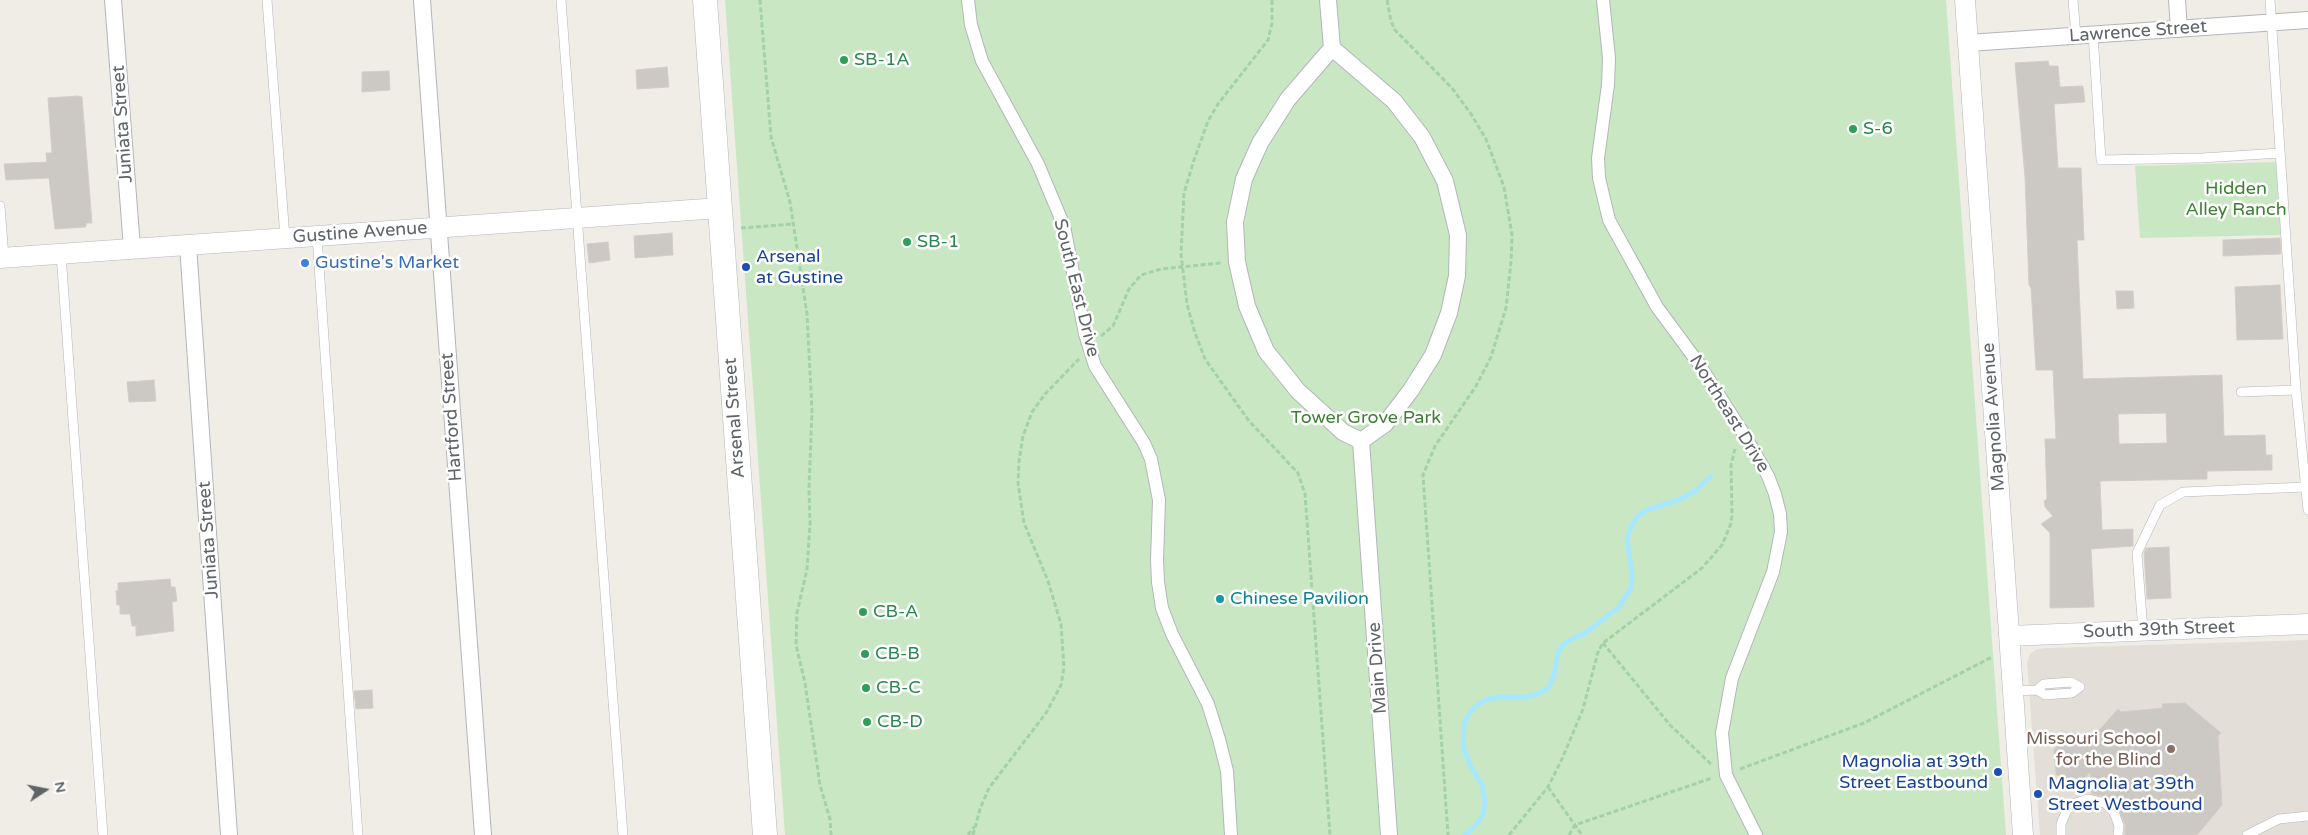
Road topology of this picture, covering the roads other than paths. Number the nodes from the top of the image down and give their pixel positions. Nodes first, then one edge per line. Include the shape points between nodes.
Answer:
1 (113, 0) edge
2 (267, 0) edge
3 (422, 0) edge
4 (560, 0) edge
5 (705, 0) edge
6 (968, 0) edge
7 (1328, 0) edge
8 (1603, 0) edge
9 (1965, 0) edge
10 (2073, 0) edge
11 (2177, 0) edge
12 (2270, 0) edge
13 (2308, 20) edge
14 (2272, 23) junction
15 (2179, 29) junction
16 (2093, 34) junction
17 (2076, 36) junction
18 (1968, 43) junction
19 (1332, 48) junction
20 (2280, 153) junction
21 (0, 206) edge
22 (720, 208) junction
23 (576, 218) junction
24 (438, 227) junction
25 (317, 236) junction
26 (285, 238) junction
27 (188, 245) junction
28 (132, 248) junction
29 (61, 253) junction
30 (2, 258) edge
31 (2296, 390) junction
32 (2241, 392) dead end
33 (1361, 441) junction
34 (2306, 487) junction
35 (2308, 510) edge
36 (2308, 624) edge
37 (2143, 630) junction
38 (2009, 636) junction
39 (2037, 690) dead end
40 (2013, 691) junction
41 (2308, 816) edge
42 (103, 835) edge
43 (229, 835) edge
44 (358, 835) edge
45 (483, 835) edge
46 (624, 835) edge
47 (765, 835) edge
48 (1231, 835) edge
49 (1389, 835) edge
50 (1756, 835) edge
51 (2023, 835) edge
52 (2061, 835) edge
53 (2118, 835) edge
54 (2248, 835) edge

1 - 28 street, Juniata Street
2 - 26 lane
3 - 24 street, Hartford Street
4 - 23 lane
5 - 22 main road, Arsenal Street
6 - 48 street, South East Drive via 982,61 1038,164 1064,226 1090,348 1102,378 1151,459 1159,500 1158,582 1162,608 1208,704 1219,739 1227,771
7 - 19 street
8 - 50 street, Northeast Drive via 1609,58 1598,158 1599,178 1609,220 1656,307 1699,364 1745,436 1775,494 1781,532 1773,572 1732,678 1722,733 1726,774
9 - 18 street, Magnolia Avenue
10 - 17 lane
11 - 15 street
12 - 14 lane
13 - 14 street, Lawrence Street
14 - 15 street, Lawrence Street
14 - 20 lane
15 - 16 street, Lawrence Street
16 - 17 street, Lawrence Street
16 - 20 lane via 2101,160
17 - 18 street, Lawrence Street
18 - 38 street, Magnolia Avenue
19 - 33 street via 1288,100 1260,143 1244,180 1235,222 1237,262 1247,306 1266,351 1298,391 1343,432
19 - 33 street via 1394,101 1422,137 1445,181 1458,235 1457,276 1449,313 1433,355 1412,390 1385,424
20 - 31 lane
21 - 30 lane
22 - 23 street, Gustine Avenue
22 - 47 main road, Arsenal Street
23 - 24 street, Gustine Avenue
23 - 46 lane
24 - 25 street, Gustine Avenue
24 - 45 street, Hartford Street
25 - 26 street, Gustine Avenue
25 - 44 lane
26 - 27 street, Gustine Avenue
27 - 28 street, Gustine Avenue
27 - 43 street, Juniata Street
28 - 29 street, Gustine Avenue
29 - 30 street, Gustine Avenue
29 - 42 lane
31 - 32 lane
31 - 34 lane
33 - 49 street, Main Drive
34 - 35 lane
34 - 37 lane via 2182,492 2160,505 2137,553
36 - 37 street, South 39th Street
37 - 38 street, South 39th Street
38 - 40 street, Magnolia Avenue
39 - 40 lane
40 - 51 street, Magnolia Avenue
41 - 54 lane via 2279,819
52 - 53 lane via 2061,824 2067,810 2087,799 2105,803 2114,812

